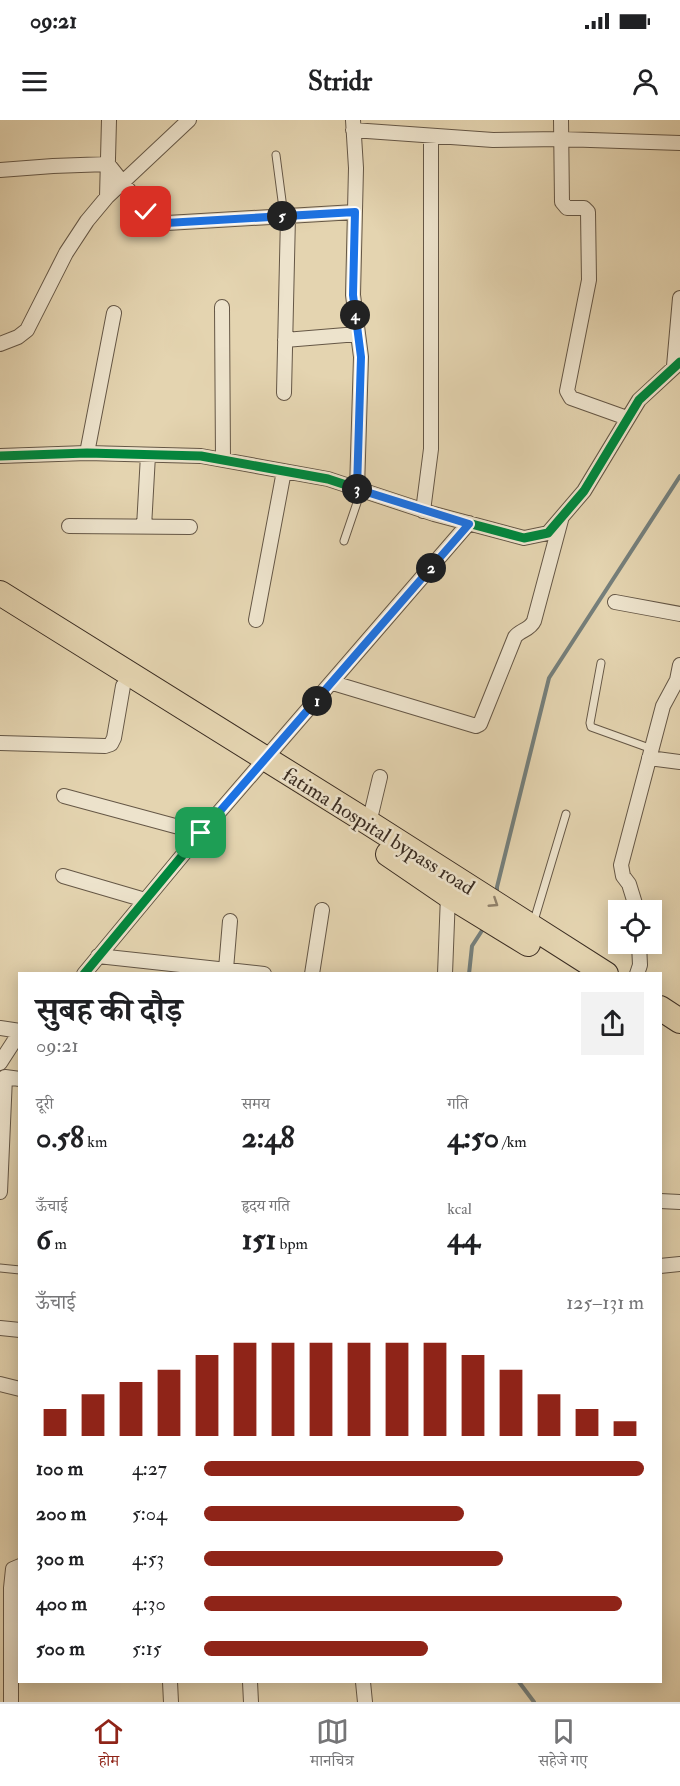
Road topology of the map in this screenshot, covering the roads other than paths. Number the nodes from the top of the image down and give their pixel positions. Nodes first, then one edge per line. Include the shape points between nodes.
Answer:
1 (109, 120) edge
2 (189, 120) edge
3 (561, 120) edge
4 (353, 125) edge
5 (431, 136) junction
6 (561, 138) junction
7 (680, 143) edge
8 (276, 155) dead end
9 (108, 164) junction
10 (0, 170) edge
11 (123, 182) junction
12 (107, 197) junction
13 (355, 212) junction
14 (286, 216) junction
15 (680, 298) edge
16 (222, 307) dead end
17 (114, 313) dead end
18 (358, 334) junction
19 (285, 340) junction
20 (0, 344) edge
21 (677, 364) edge
22 (284, 393) dead end
23 (627, 418) junction
24 (87, 453) junction
25 (148, 455) junction
26 (0, 456) edge
27 (223, 460) junction
28 (284, 471) junction
29 (359, 490) junction
30 (423, 511) junction
31 (563, 515) junction
32 (469, 524) junction
33 (69, 526) dead end
34 (144, 527) junction
35 (190, 527) dead end
36 (344, 541) dead end
37 (0, 593) edge
38 (615, 602) dead end
39 (0, 609) edge
40 (680, 614) edge
41 (256, 620) dead end
42 (601, 663) dead end
43 (680, 666) edge
44 (333, 683) junction
45 (123, 686) junction
46 (0, 743) edge
47 (651, 754) junction
48 (680, 762) edge
49 (261, 766) junction
50 (380, 777) dead end
51 (64, 796) dead end
52 (566, 814) dead end
53 (369, 823) junction
54 (201, 833) junction
55 (404, 854) junction
56 (63, 876) dead end
57 (448, 895) junction
58 (145, 900) junction
59 (634, 900) edge
60 (322, 910) dead end
61 (230, 921) dead end
62 (532, 927) junction
63 (639, 954) edge
64 (98, 956) junction
65 (158, 968) edge
66 (234, 971) edge
67 (86, 972) edge
68 (312, 972) edge
69 (445, 972) edge
70 (573, 972) edge
71 (603, 972) edge
72 (638, 972) edge
73 (662, 1009) edge
74 (680, 1021) edge
75 (0, 1028) edge
76 (662, 1028) edge
77 (18, 1032) edge
78 (18, 1035) edge
79 (680, 1040) edge
80 (0, 1063) edge
81 (8, 1078) edge
82 (0, 1192) edge
83 (662, 1201) edge
84 (680, 1202) edge
85 (680, 1264) edge
86 (662, 1266) edge
87 (0, 1268) edge
88 (18, 1270) edge
89 (0, 1328) edge
90 (18, 1330) edge
91 (0, 1384) edge
92 (18, 1388) edge
93 (0, 1564) edge
94 (18, 1566) edge
95 (18, 1567) edge
96 (170, 1683) edge
97 (250, 1683) edge
98 (363, 1683) edge
99 (11, 1702) edge
100 (171, 1702) edge
101 (251, 1702) edge
102 (365, 1702) edge

1 - 9 street
2 - 11 street
3 - 6 street
4 - 5 street
4 - 13 street
5 - 6 street via 493,140
5 - 30 street via 431,449
6 - 7 street
6 - 23 street via 562,202 567,208 584,208 588,212 590,274 567,392 571,398
8 - 14 lane
9 - 10 street
9 - 11 street
9 - 12 street
11 - 12 street
11 - 14 street via 146,212 166,223
12 - 20 street via 76,237 27,330
13 - 14 street
13 - 18 street via 353,295
14 - 19 street
15 - 21 street
16 - 27 street
17 - 24 street
18 - 19 street
18 - 29 street
19 - 22 street
21 - 23 street via 639,400
23 - 31 street via 584,491
24 - 25 street
24 - 26 street
25 - 27 street
25 - 34 street
27 - 28 street
28 - 29 street via 328,479
28 - 41 street
29 - 30 street
29 - 36 lane
30 - 32 street
31 - 32 street via 548,533 524,538
31 - 44 street via 534,621 515,638 480,724 476,726
32 - 44 street
33 - 34 street
34 - 35 street
37 - 49 highway, fatima hospital bypass road
38 - 40 street
39 - 45 highway, fatima hospital bypass road
42 - 47 lane via 591,727
43 - 47 street via 663,706
44 - 49 street
45 - 46 street via 111,744
45 - 49 highway, fatima hospital bypass road
47 - 48 street
47 - 59 street via 621,865
49 - 53 highway, fatima hospital bypass road
49 - 54 street
49 - 55 highway, fatima hospital bypass road
50 - 53 street
51 - 54 street
52 - 62 lane
53 - 55 highway, fatima hospital bypass road
54 - 58 street
55 - 57 highway, fatima hospital bypass road
55 -> 62 highway, fatima hospital bypass road
56 - 58 street
57 - 69 street
57 - 70 highway, fatima hospital bypass road
58 - 64 street
60 - 68 street
61 - 66 street
62 - 71 highway, fatima hospital bypass road
63 - 72 street
64 - 65 street
64 - 67 street
65 - 66 street
73 - 74 highway
75 - 77 street
76 - 79 highway
78 - 80 street
81 - 82 street
83 - 84 street
85 - 86 street
87 - 88 lane
89 - 90 street
91 - 92 street
93 - 94 street
95 - 99 street via 13,1569 11,1587
96 - 100 street
97 - 101 street
98 - 102 street

